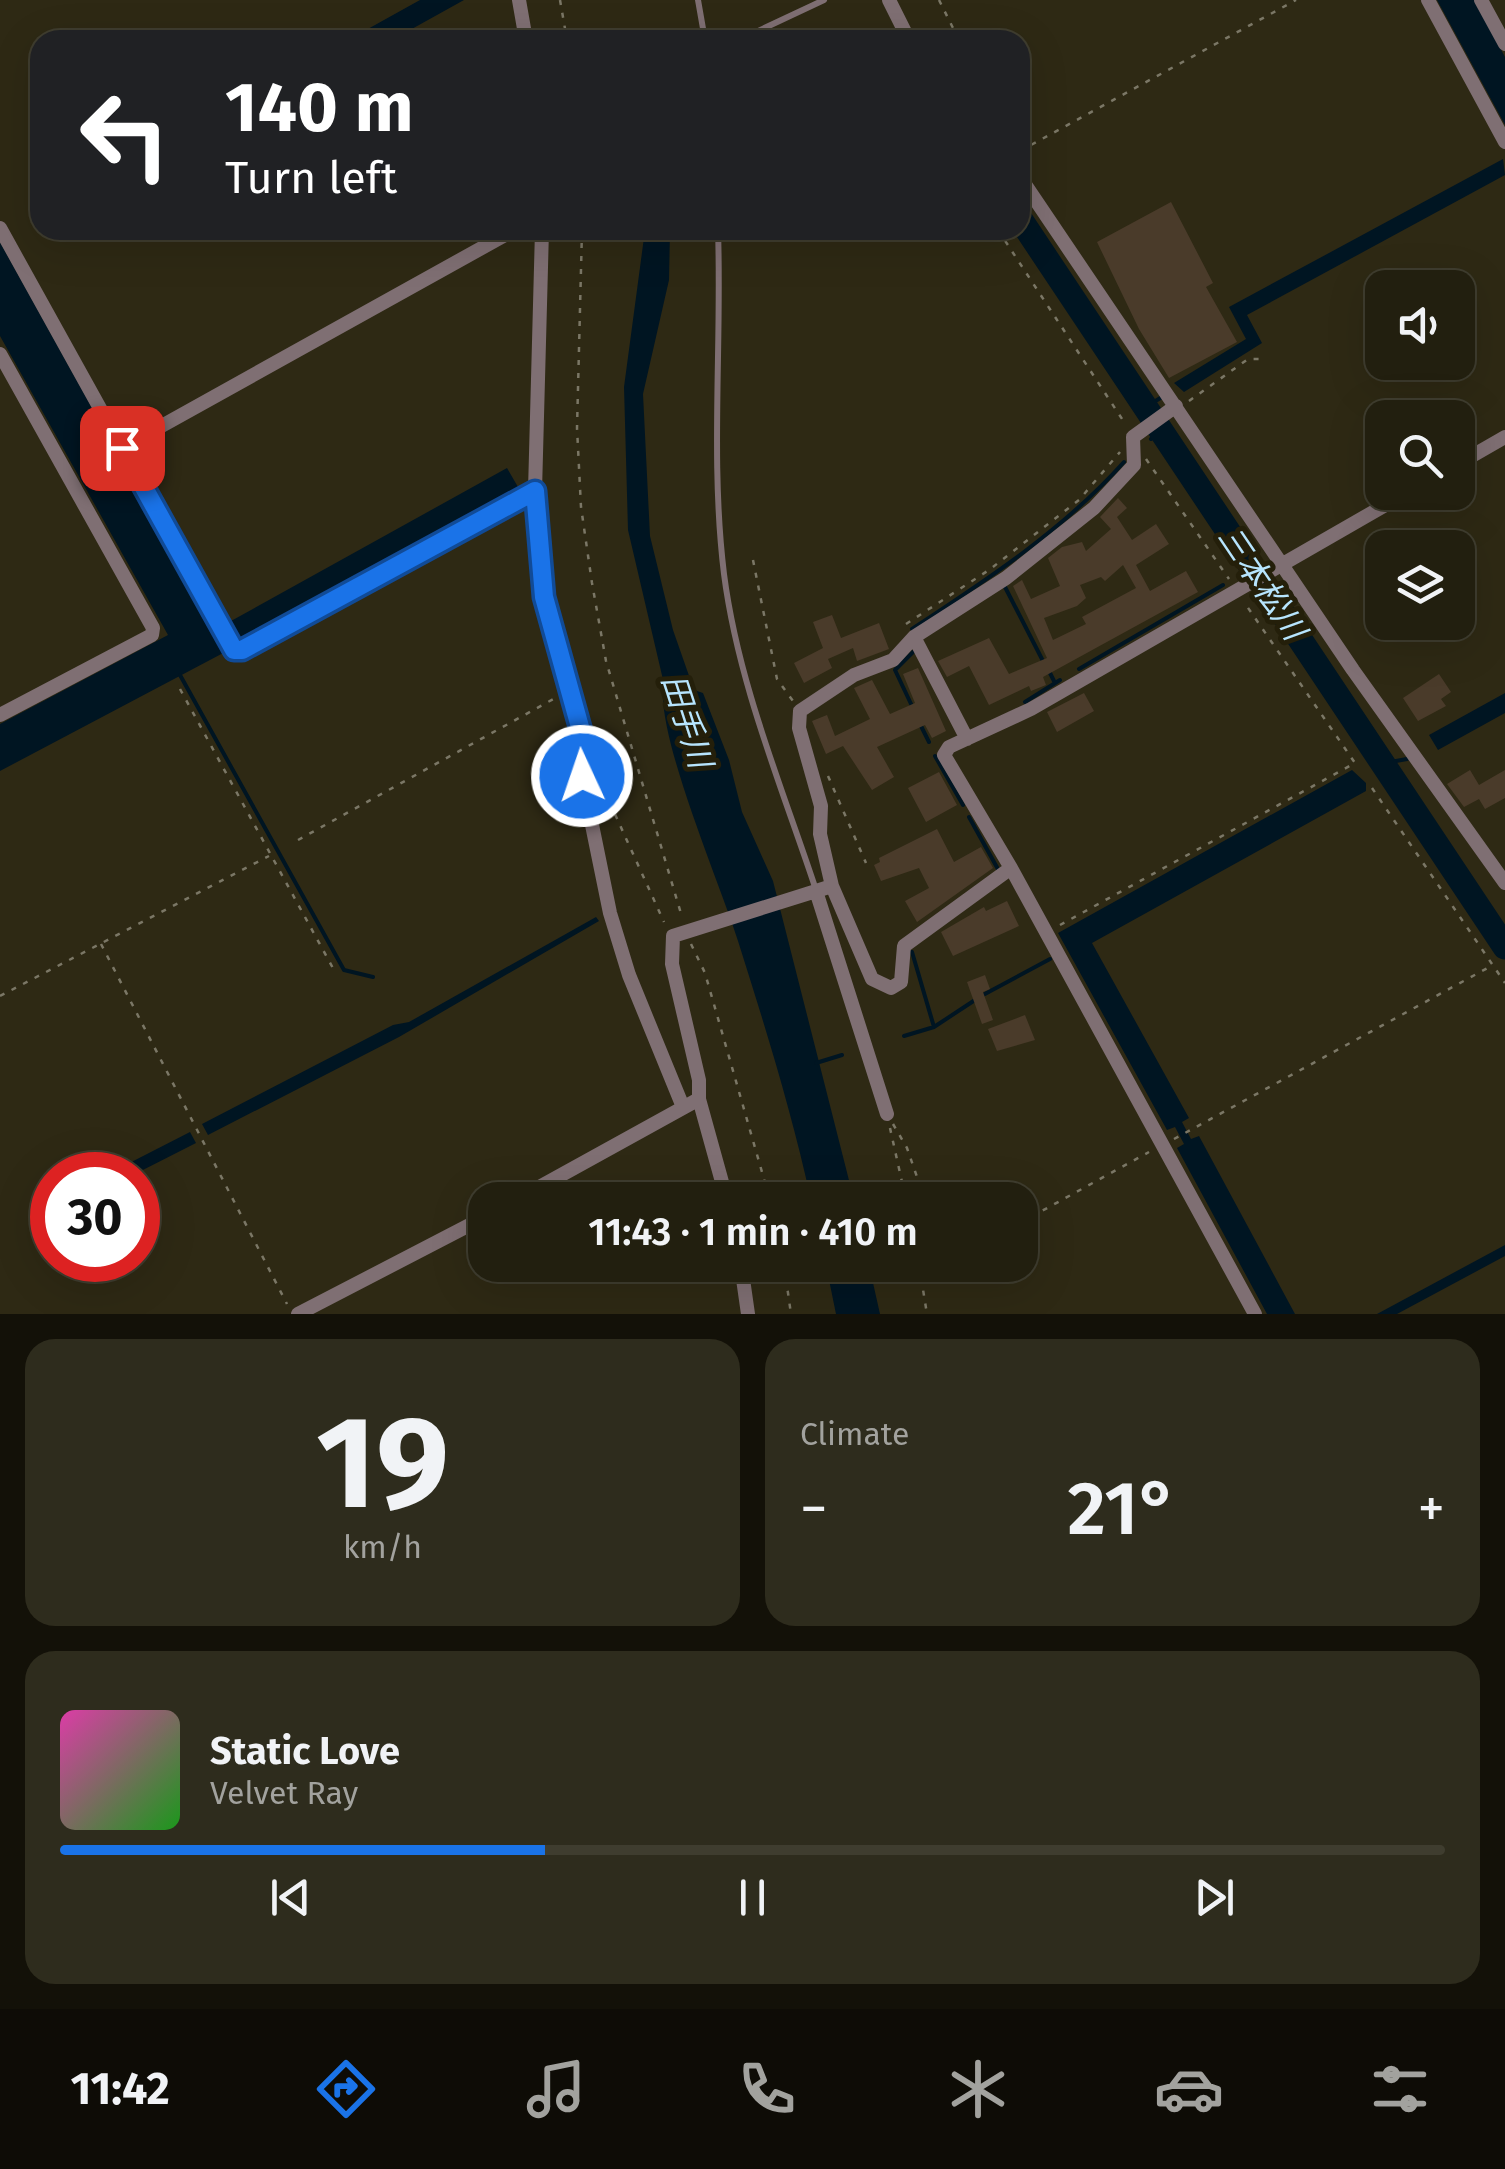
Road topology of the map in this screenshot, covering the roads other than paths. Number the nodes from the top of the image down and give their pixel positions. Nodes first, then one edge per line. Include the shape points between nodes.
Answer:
1 (520, 0) edge
2 (698, 0) edge
3 (824, 0) edge
4 (889, 0) edge
5 (1428, 0) edge
6 (1481, 0) edge
7 (524, 30) edge
8 (702, 30) edge
9 (760, 30) edge
10 (904, 30) edge
11 (1505, 44) edge
12 (1505, 142) edge
13 (1030, 192) edge
14 (0, 228) edge
15 (496, 240) edge
16 (542, 240) edge
17 (718, 240) edge
18 (0, 354) edge
19 (1176, 406) junction
20 (1505, 437) edge
21 (122, 448) junction
22 (1475, 454) edge
23 (535, 491) junction
24 (1376, 510) edge
25 (1282, 564) junction
26 (914, 637) junction
27 (0, 715) edge
28 (967, 739) junction
29 (1011, 868) junction
30 (1505, 883) edge
31 (832, 886) junction
32 (812, 893) junction
33 (698, 1100) junction
34 (683, 1108) junction
35 (887, 1114) road end
36 (549, 1182) edge
37 (721, 1182) edge
38 (468, 1226) edge
39 (743, 1282) edge
40 (295, 1314) edge
41 (748, 1314) edge
42 (1255, 1314) edge

1 - 7 street
2 - 8 lane
3 - 9 lane
4 - 10 street
5 - 12 street
6 - 11 street
13 - 19 street
14 - 21 street
15 - 21 street
16 - 23 street
17 - 32 lane via 716,470 724,576 750,694
18 - 27 street via 154,628 152,635
19 - 25 street
19 - 26 street via 1133,437 1134,465 1094,508 1006,578
20 - 22 street
21 - 23 street via 234,650
23 - 34 street via 544,597 588,756 582,776 610,913
24 - 25 street
25 - 28 street via 1031,710
25 - 30 street
26 - 28 street
26 - 31 street via 893,660 854,675 800,711
28 - 29 street via 944,755
29 - 31 street via 904,946 901,982 891,988 872,979
29 - 42 street
31 - 32 street
32 - 33 street via 685,932 672,964
32 - 35 street
33 - 34 street
33 - 37 street
34 - 36 street
38 - 40 street
39 - 41 street

